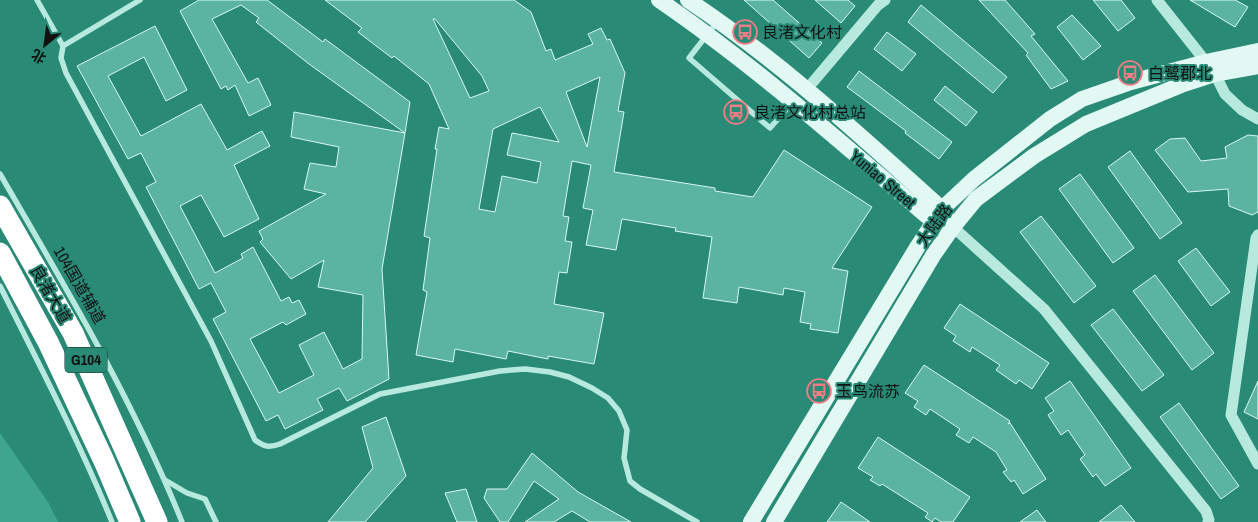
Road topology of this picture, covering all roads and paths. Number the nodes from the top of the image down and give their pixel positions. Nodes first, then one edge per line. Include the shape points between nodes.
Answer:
1 (37, 0) edge
2 (140, 0) edge
3 (659, 0) edge
4 (688, 0) edge
5 (885, 0) edge
6 (1157, 0) edge
7 (718, 20) junction
8 (708, 33) junction
9 (63, 46) junction
10 (1258, 51) edge
11 (1258, 66) edge
12 (1210, 68) junction
13 (813, 82) dead end
14 (793, 102) junction
15 (1258, 119) edge
16 (0, 174) edge
17 (0, 206) edge
18 (938, 215) junction
19 (954, 226) junction
20 (1258, 235) edge
21 (0, 253) edge
22 (0, 286) edge
23 (1258, 464) edge
24 (165, 480) junction
25 (112, 522) edge
26 (130, 522) edge
27 (157, 522) edge
28 (182, 522) edge
29 (216, 522) edge
30 (697, 522) edge
31 (751, 522) edge
32 (774, 522) edge
33 (1208, 522) edge

1 - 9 lane
2 - 9 lane
3 - 8 main road, Yuniao Street
4 - 7 main road, Yuniao Street
5 - 13 street
6 - 12 street
7 - 8 lane
7 - 18 main road, Yuniao Street via 807,89
8 - 14 main road, Yuniao Street
8 - 14 lane via 689,58 770,128
9 - 30 lane via 61,58 66,73 210,341 255,440 270,448 380,394 500,371 550,372 592,388 608,398 619,411 627,430 624,458 630,481
10 - 12 main road, 大陆路
11 - 12 main road, 大陆路
12 - 15 street via 1225,94
12 - 18 main road, 大陆路 via 1131,82 1082,99 1050,119 974,180
12 - 19 main road, 大陆路 via 1181,85 1086,124 1034,156 976,199
14 - 18 main road, Yuniao Street
16 - 24 lane, 104国道辅道 via 100,347
17 - 27 highway, 良渚大道 / G104 via 73,333
18 - 19 main road, Yuniao Street
18 - 31 main road, 大陆路
19 - 32 main road, 大陆路 via 934,254
19 - 33 street via 1044,309 1206,511
20 - 23 street via 1231,415
21 - 26 highway, 良渚大道 / G104 via 48,342
22 - 25 lane via 59,404
24 - 28 lane, 104国道辅道
24 - 29 lane via 187,494 205,499

